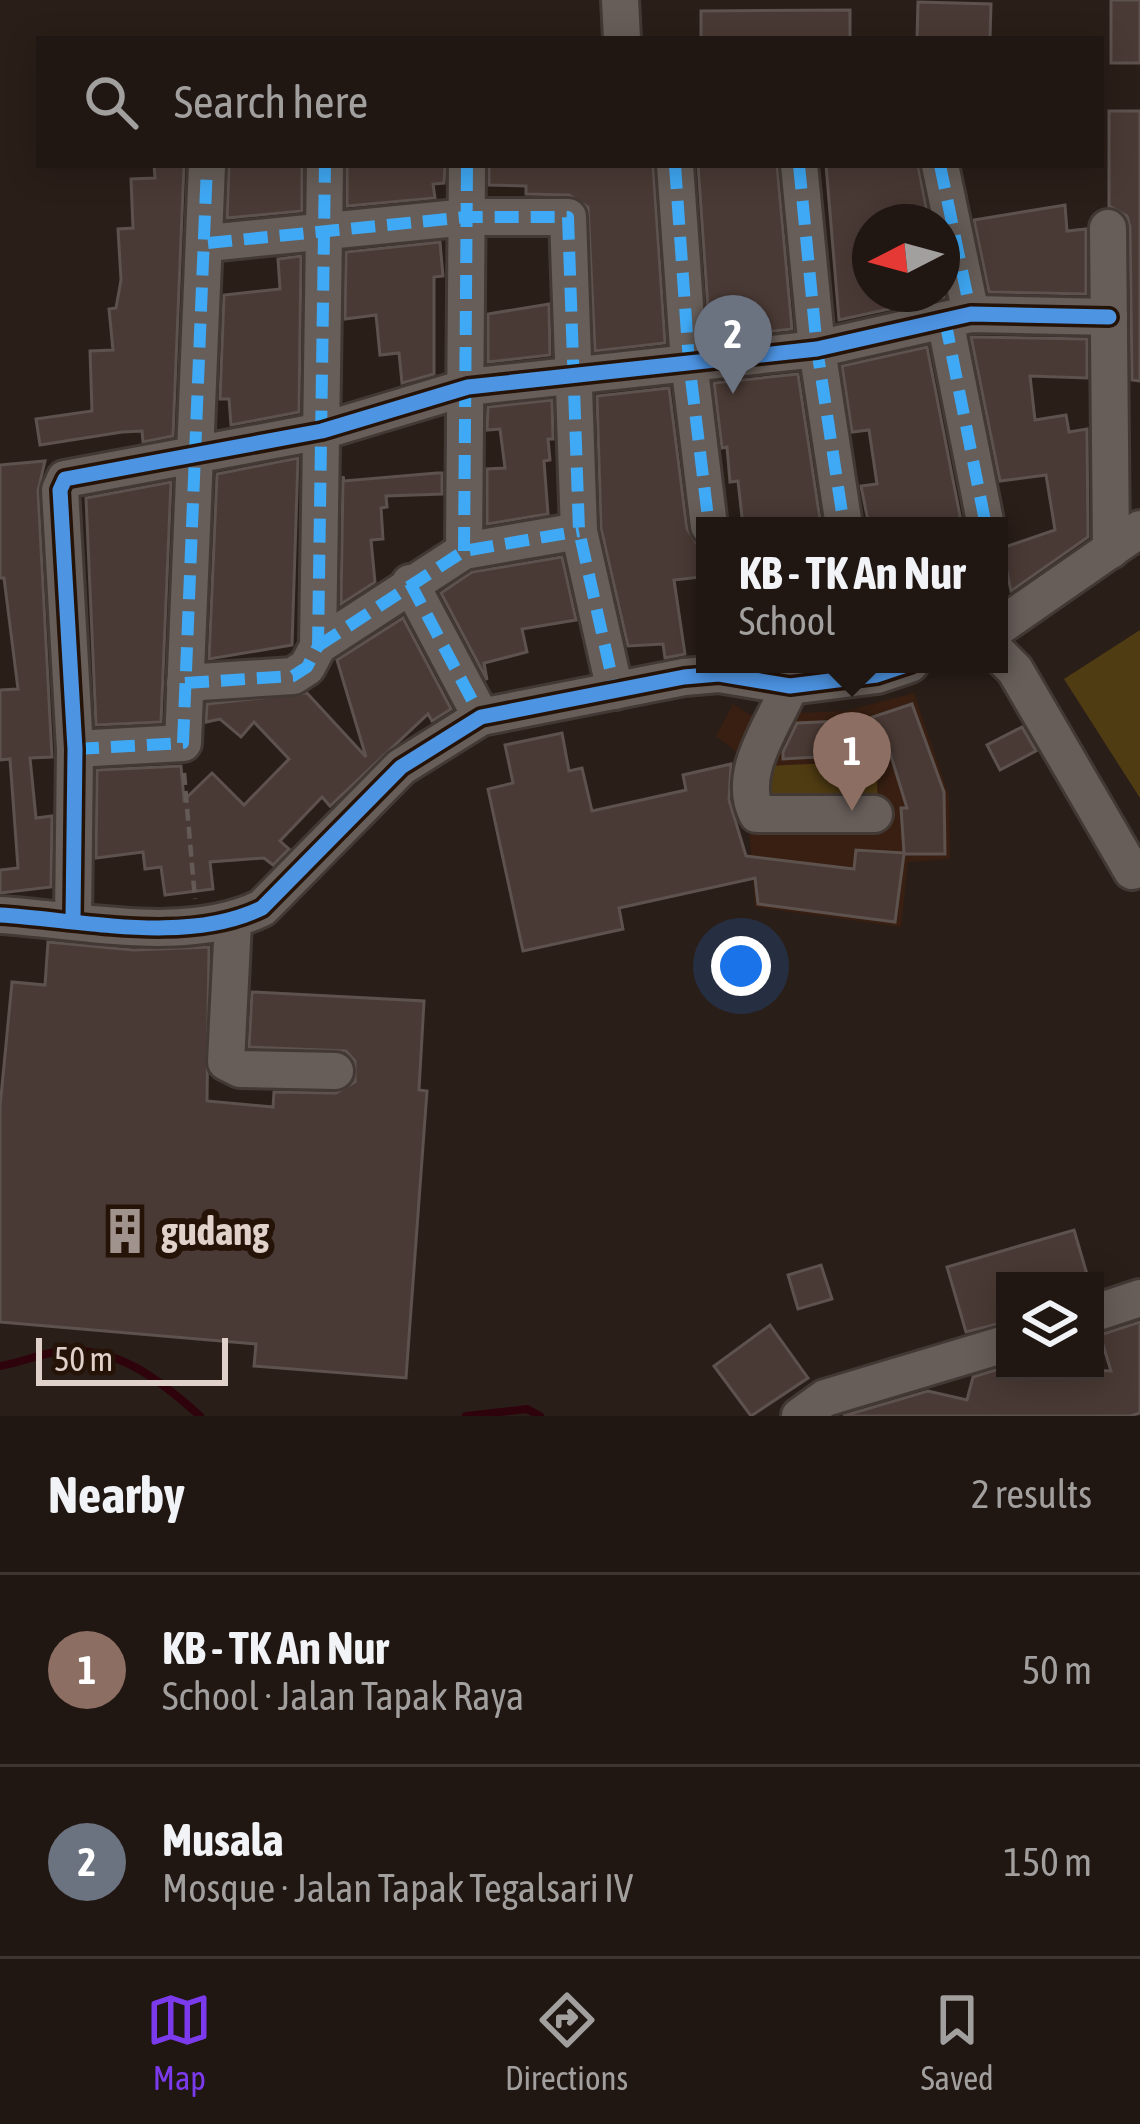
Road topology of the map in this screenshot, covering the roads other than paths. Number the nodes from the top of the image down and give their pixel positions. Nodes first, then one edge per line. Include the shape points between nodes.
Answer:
1 (620, 0) edge
2 (622, 36) edge
3 (207, 168) edge
4 (325, 168) edge
5 (467, 168) edge
6 (674, 168) edge
7 (799, 168) edge
8 (940, 168) edge
9 (467, 217) junction
10 (1108, 229) dead end
11 (325, 234) junction
12 (208, 243) junction
13 (958, 317) junction
14 (1108, 317) junction
15 (817, 349) junction
16 (689, 362) junction
17 (570, 372) junction
18 (468, 387) junction
19 (322, 431) junction
20 (194, 455) junction
21 (708, 517) edge
22 (843, 517) edge
23 (985, 517) edge
24 (579, 531) junction
25 (1125, 539) edge
26 (464, 551) junction
27 (410, 583) junction
28 (1008, 622) edge
29 (318, 646) junction
30 (1008, 650) edge
31 (700, 673) edge
32 (736, 673) edge
33 (860, 673) edge
34 (185, 683) junction
35 (790, 686) junction
36 (615, 691) junction
37 (481, 717) junction
38 (75, 749) junction
39 (874, 814) dead end
40 (1132, 871) dead end
41 (0, 915) edge
42 (73, 919) junction
43 (216, 924) junction
44 (334, 1071) dead end
45 (1140, 1298) edge
46 (1104, 1310) edge
47 (996, 1347) edge
48 (800, 1416) edge

1 - 2 street
3 - 12 street
4 - 11 street
5 - 9 street
6 - 16 street
7 - 15 street
8 - 13 street
9 - 11 street
9 - 17 street via 568,217
9 - 18 street
10 - 14 street
11 - 12 street
11 - 19 street
12 - 20 street
13 - 14 street
13 - 15 street
13 - 23 street
14 - 25 street
15 - 16 street
15 - 22 street
16 - 17 street
16 - 21 street
17 - 18 street
17 - 24 street
18 - 19 street
18 - 26 street
19 - 20 street
19 - 29 street
20 - 34 street
20 - 38 street via 73,475 62,484
24 - 26 street
24 - 36 street
25 - 28 street
26 - 27 street
27 - 29 street
27 - 37 street
29 - 34 street via 293,676
30 - 40 street
31 - 36 street
32 - 35 street
33 - 35 street
34 - 38 street via 183,743
35 - 39 street via 753,766 748,798 757,814
36 - 37 street
37 - 43 street via 401,767 262,908
38 - 42 street
41 - 42 street
42 - 43 street
43 - 44 street via 226,1062
45 - 46 street
47 - 48 street via 825,1398

